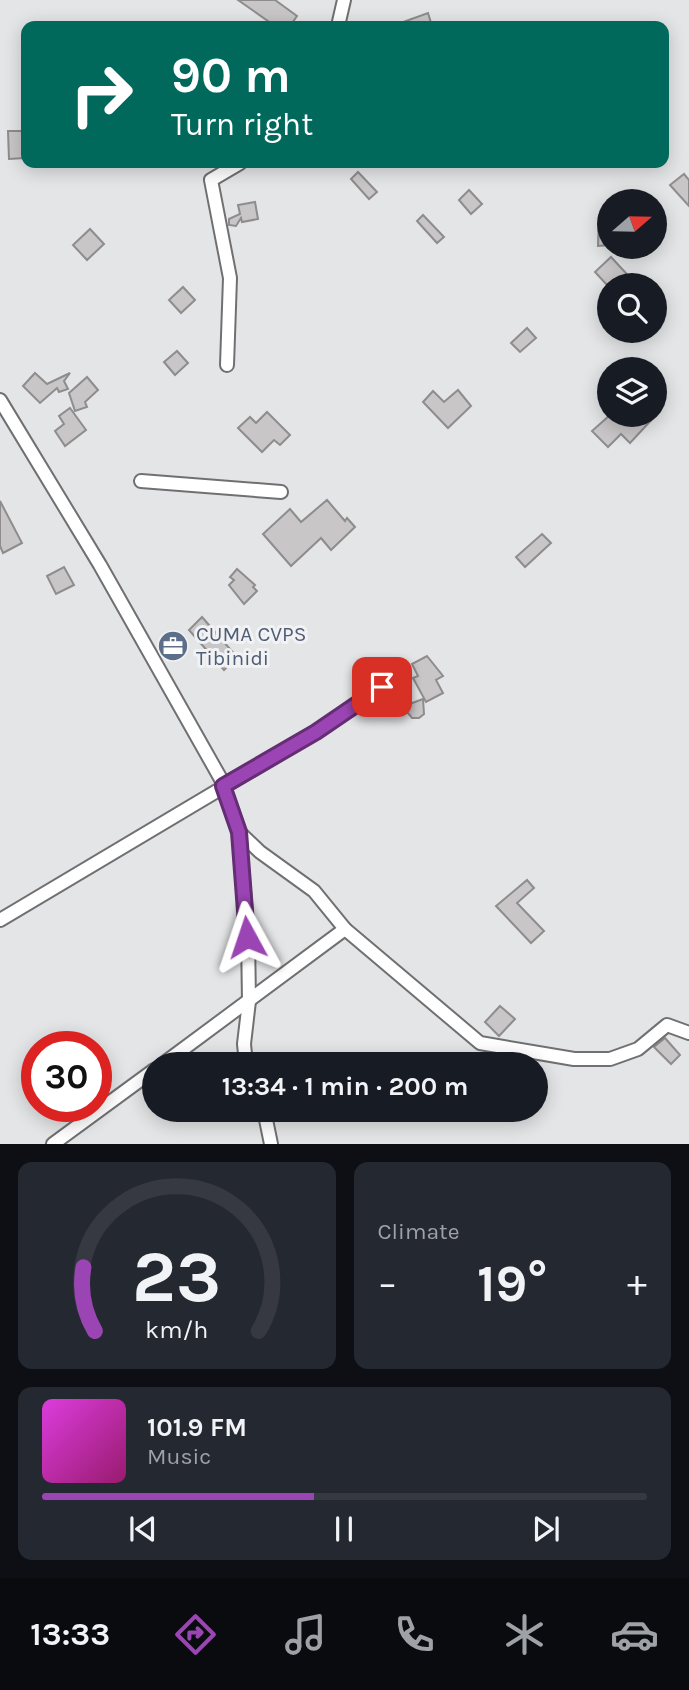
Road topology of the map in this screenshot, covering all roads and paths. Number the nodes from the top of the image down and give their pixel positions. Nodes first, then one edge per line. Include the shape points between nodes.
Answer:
1 (344, 0) edge
2 (339, 21) edge
3 (231, 168) edge
4 (228, 365) dead end
5 (0, 400) edge
6 (141, 481) dead end
7 (281, 492) dead end
8 (382, 687) dead end
9 (223, 786) junction
10 (239, 832) junction
11 (0, 920) edge
12 (345, 929) junction
13 (250, 1001) junction
14 (689, 1033) edge
15 (180, 1052) edge
16 (244, 1052) edge
17 (142, 1079) edge
18 (266, 1122) edge
19 (53, 1144) edge
20 (271, 1144) edge

1 - 2 street
3 - 4 street via 211,180 230,278
5 - 9 street via 100,565
6 - 7 street
8 - 9 street
9 - 10 street
9 - 11 street
10 - 12 street via 314,891
10 - 13 street
12 - 13 street
12 - 14 street via 480,1043 574,1059 610,1059 638,1049 667,1025
13 - 15 street
13 - 16 street
17 - 19 street
18 - 20 street

